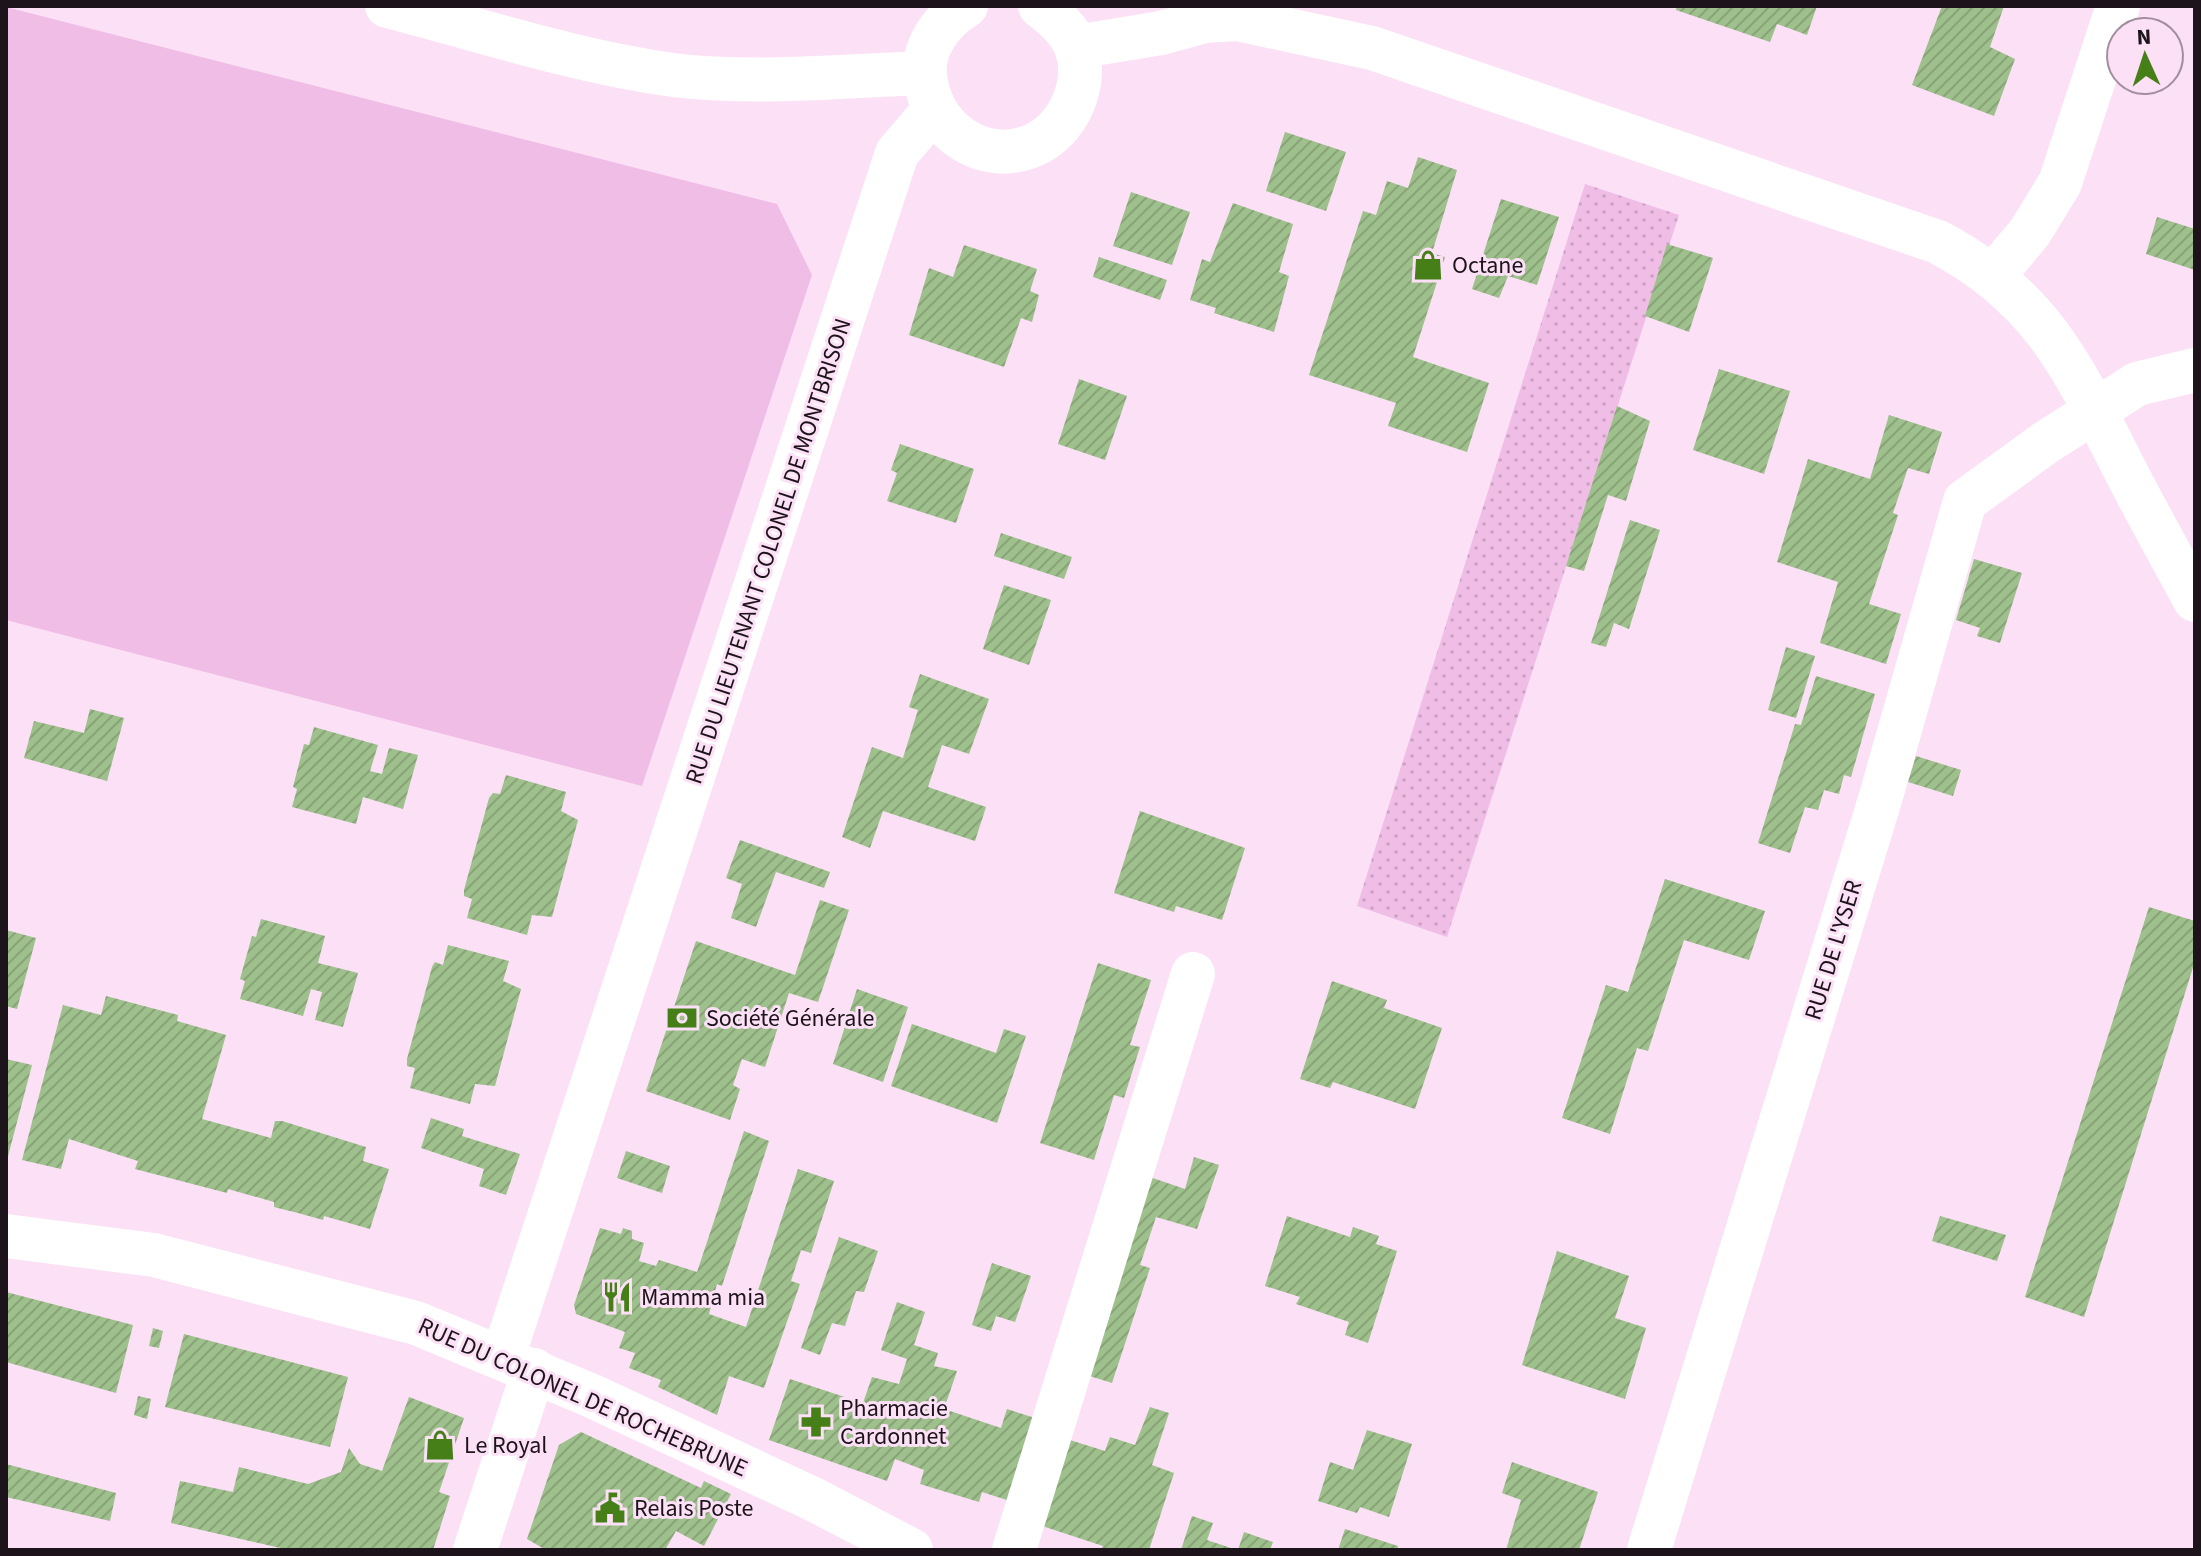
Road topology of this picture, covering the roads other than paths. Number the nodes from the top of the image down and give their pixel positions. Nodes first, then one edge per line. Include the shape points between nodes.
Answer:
1 (387, 6) edge
2 (966, 6) edge
3 (1040, 6) edge
4 (2118, 6) edge
5 (1076, 47) junction
6 (929, 92) junction
7 (1994, 275) junction
8 (2195, 370) edge
9 (2096, 409) junction
10 (2195, 600) edge
11 (1193, 974) dead end
12 (6, 1236) edge
13 (518, 1364) junction
14 (475, 1550) edge
15 (911, 1550) edge
16 (1014, 1550) edge
17 (1649, 1550) edge

1 - 6 street via 675,75
2 - 6 street via 952,14 931,41
3 - 5 street via 1061,22
4 - 7 street via 2060,183 2030,232
5 - 6 street via 1080,76 1074,104 1058,128 1034,144 1006,151 977,147 951,132
5 - 7 street via 1220,19 1310,32 1372,48 1884,221 1938,242
6 - 13 street, RUE DU LIEUTENANT COLONEL DE MONTBRISON via 897,153 621,1002
7 - 9 street via 2049,331
8 - 9 street, RUE DE L'YSER via 2137,384
9 - 10 street
9 - 17 street, RUE DE L'YSER via 1965,501 1879,803
11 - 16 street
12 - 13 street, RUE DU COLONEL DE ROCHEBRUNE via 154,1255 416,1323
13 - 14 street, RUE DU LIEUTENANT COLONEL DE MONTBRISON
13 - 15 street, RUE DU COLONEL DE ROCHEBRUNE via 813,1499

